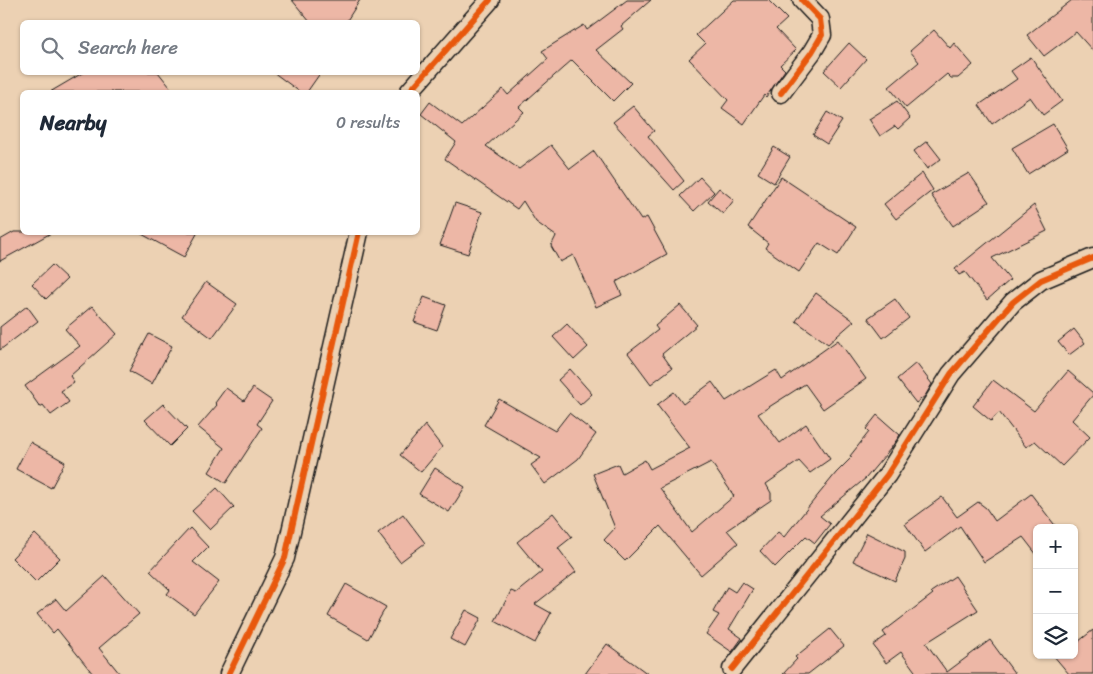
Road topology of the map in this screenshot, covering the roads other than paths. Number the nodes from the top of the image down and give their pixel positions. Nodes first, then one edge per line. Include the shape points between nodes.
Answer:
1 (490, 0) edge
2 (802, 0) edge
3 (411, 90) edge
4 (781, 93) dead end
5 (358, 235) edge
6 (1093, 258) edge
7 (732, 669) dead end
8 (229, 674) edge

1 - 3 street
2 - 4 street via 820,19 822,35
5 - 8 street via 285,558
6 - 7 street via 1041,280 1013,302 951,374 887,475

